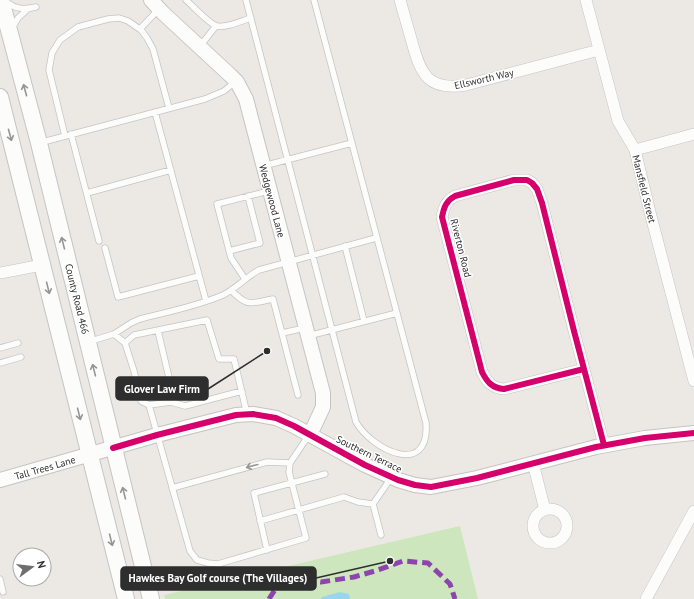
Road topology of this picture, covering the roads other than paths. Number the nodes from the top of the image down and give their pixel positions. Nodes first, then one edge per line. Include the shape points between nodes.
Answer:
1 (2, 0) edge
2 (186, 0) edge
3 (246, 0) edge
4 (314, 0) edge
5 (400, 0) edge
6 (586, 0) edge
7 (155, 4) edge
8 (36, 7) dead end
9 (28, 9) junction
10 (251, 18) junction
11 (216, 26) junction
12 (140, 30) junction
13 (10, 32) junction
14 (200, 46) junction
15 (599, 50) junction
16 (236, 81) junction
17 (0, 97) edge
18 (169, 108) junction
19 (155, 112) junction
20 (694, 134) edge
21 (68, 135) junction
22 (39, 143) junction
23 (352, 143) junction
24 (635, 150) junction
25 (288, 160) junction
26 (263, 166) junction
27 (171, 170) junction
28 (270, 191) junction
29 (86, 193) junction
30 (248, 196) junction
31 (376, 238) junction
32 (99, 241) dead end
33 (345, 246) junction
34 (105, 248) dead end
35 (230, 252) junction
36 (312, 255) junction
37 (288, 261) junction
38 (42, 265) junction
39 (0, 273) edge
40 (199, 276) junction
41 (244, 279) junction
42 (230, 290) junction
43 (206, 301) junction
44 (397, 313) junction
45 (364, 321) junction
46 (332, 330) junction
47 (158, 331) junction
48 (307, 332) junction
49 (282, 333) junction
50 (114, 334) junction
51 (87, 342) junction
52 (18, 343) dead end
53 (125, 344) junction
54 (0, 348) edge
55 (21, 357) dead end
56 (0, 363) edge
57 (584, 369) junction
58 (694, 381) edge
59 (242, 391) junction
60 (298, 395) dead end
61 (175, 403) junction
62 (149, 405) junction
63 (247, 415) junction
64 (694, 432) edge
65 (157, 435) junction
66 (310, 435) junction
67 (604, 445) junction
68 (113, 448) junction
69 (90, 455) junction
70 (290, 463) junction
71 (533, 463) junction
72 (325, 474) dead end
73 (392, 477) junction
74 (0, 480) edge
75 (292, 483) junction
76 (172, 488) junction
77 (372, 504) junction
78 (299, 510) junction
79 (545, 510) dead end
80 (694, 511) edge
81 (260, 520) junction
82 (381, 535) dead end
83 (267, 550) junction
84 (0, 579) edge
85 (3, 592) dead end
86 (126, 599) edge
87 (150, 599) edge
88 (646, 599) edge

1 - 9 lane via 11,6
1 - 13 main road, County Road 466
2 - 11 lane
3 - 10 lane
4 - 23 lane
5 - 15 street, Ellsworth Way via 417,63 431,81 440,85 466,85
6 - 15 street, Mansfield Street
7 - 12 lane
7 - 14 street, Wedgewood Lane
8 - 9 lane
9 - 13 lane via 18,18
10 - 11 lane
10 - 25 lane
11 - 14 lane
12 - 18 lane via 153,49
12 - 21 lane via 128,21 119,18 108,19 78,28 60,40 52,53 49,70
22 -> 13 main road, County Road 466
14 - 16 street, Wedgewood Lane
15 - 24 street, Mansfield Street via 618,120
16 - 18 lane via 218,94
16 - 26 street, Wedgewood Lane via 246,99
17 -> 38 main road
18 - 19 lane
19 - 21 lane
19 - 27 lane
20 - 24 street
21 - 22 lane
21 - 29 lane
51 -> 22 main road, County Road 466
23 - 25 lane
23 - 31 lane
24 - 58 street, Mansfield Street
25 - 26 lane
25 - 36 lane
26 - 28 street, Wedgewood Lane
27 - 29 lane
27 - 40 lane
28 - 30 lane
28 - 37 street, Wedgewood Lane
29 - 32 lane
30 - 35 lane via 260,243
30 - 35 lane via 217,204
31 - 33 lane
31 - 44 lane
33 - 36 lane
33 - 45 lane
34 - 40 lane via 118,297
35 - 41 lane
36 - 37 lane
36 - 46 lane
37 - 41 lane via 259,270
37 - 48 street, Wedgewood Lane
38 - 39 street
38 -> 69 main road
40 - 43 lane
41 - 42 lane
42 - 43 lane
42 - 49 lane via 249,304 273,300
43 - 50 lane via 140,319
44 - 45 lane
44 - 46 lane via 427,433 419,449 407,455 386,450 371,441 360,430 353,413
45 - 46 lane
46 - 48 lane
47 - 53 lane via 134,335
47 - 59 lane via 207,320 219,359 234,359
47 - 61 lane
48 - 49 lane
48 - 66 street, Wedgewood Lane via 324,400
49 - 60 lane
50 - 51 lane
50 - 53 lane
68 -> 51 main road, County Road 466
52 - 54 lane
53 - 62 lane via 141,401
55 - 56 lane
57 - 57 street, Riverton Road via 537,189 527,180 514,180 455,196 449,200 445,204 442,217 485,379 491,385 504,389
57 - 67 street, Riverton Road
59 - 61 lane via 185,406
59 - 63 lane
61 - 62 lane
62 - 65 lane
63 - 65 street, Southern Terrace via 236,415
63 - 66 street, Southern Terrace via 276,418
64 - 67 street, Southern Terrace
65 - 68 street, Southern Terrace
65 - 76 lane
66 - 70 lane
66 - 73 street, Southern Terrace
67 - 71 street, Southern Terrace
68 - 69 street, Tall Trees Lane
87 -> 68 main road, County Road 466
69 - 74 street, Tall Trees Lane
69 -> 86 main road
70 - 75 lane
70 -> 76 lane via 267,462
71 - 73 street, Southern Terrace via 431,487 415,485
71 - 79 street
72 - 75 lane
73 - 77 lane
75 - 78 lane
75 - 81 lane via 254,493
76 - 83 lane via 190,551 197,560 218,564
77 - 78 lane via 344,497
77 - 82 lane
78 - 81 lane
78 - 83 lane via 306,538
80 - 88 street
81 - 83 lane
84 - 85 lane

